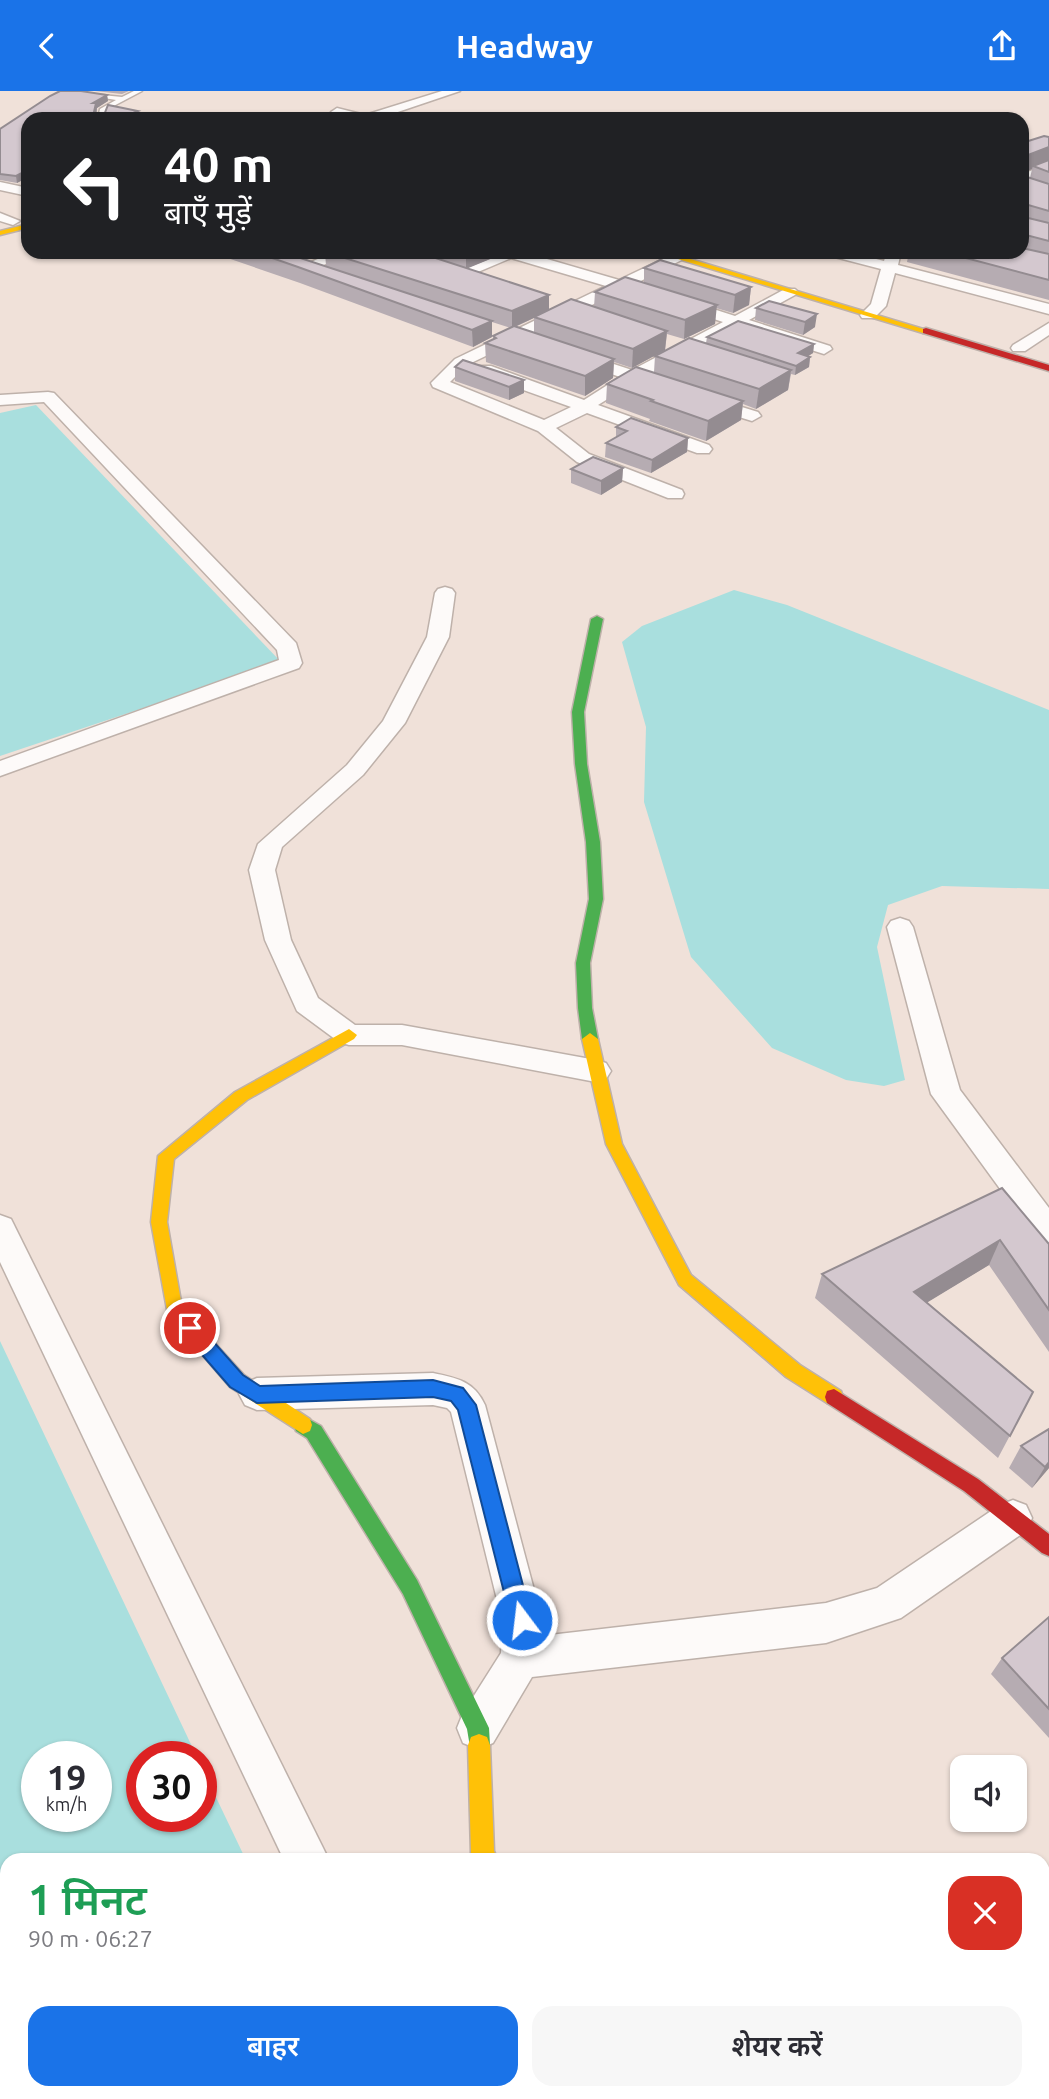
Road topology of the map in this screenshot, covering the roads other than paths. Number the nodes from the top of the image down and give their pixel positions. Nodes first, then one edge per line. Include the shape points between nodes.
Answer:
1 (64, 91) edge
2 (139, 91) edge
3 (454, 91) edge
4 (122, 99) junction
5 (102, 112) edge
6 (388, 112) edge
7 (1029, 166) edge
8 (1047, 172) edge
9 (1029, 177) edge
10 (0, 186) edge
11 (1029, 186) edge
12 (21, 190) edge
13 (14, 221) edge
14 (0, 233) edge
15 (323, 259) edge
16 (495, 259) edge
17 (532, 259) edge
18 (675, 259) edge
19 (699, 259) edge
20 (701, 259) edge
21 (892, 259) edge
22 (870, 264) edge
23 (438, 267) edge
24 (890, 268) junction
25 (462, 275) junction
26 (329, 276) edge
27 (488, 284) edge
28 (619, 286) junction
29 (425, 289) edge
30 (790, 292) junction
31 (540, 301) edge
32 (853, 305) junction
33 (1049, 309) edge
34 (567, 310) junction
35 (873, 310) junction
36 (593, 319) edge
37 (739, 321) junction
38 (489, 327) edge
39 (1049, 328) edge
40 (514, 335) junction
41 (657, 341) edge
42 (541, 344) edge
43 (1019, 348) junction
44 (824, 349) dead end
45 (683, 350) junction
46 (567, 353) edge
47 (1049, 356) edge
48 (707, 357) edge
49 (461, 362) junction
50 (1049, 367) edge
51 (633, 376) junction
52 (0, 400) edge
53 (587, 406) junction
54 (752, 416) dead end
55 (544, 427) junction
56 (703, 449) dead end
57 (675, 494) dead end
58 (445, 593) dead end
59 (597, 619) dead end
60 (0, 769) edge
61 (900, 927) dead end
62 (349, 1035) junction
63 (596, 1071) junction
64 (0, 1228) edge
65 (1049, 1232) edge
66 (257, 1394) junction
67 (1013, 1518) junction
68 (1049, 1546) edge
69 (521, 1658) junction
70 (478, 1728) junction
71 (304, 1853) edge
72 (484, 1853) edge

1 - 4 lane
2 - 4 lane
3 - 6 street
4 - 5 lane
7 - 8 street
8 - 9 street
8 - 11 street
10 - 12 street
13 - 14 street
15 - 26 street via 300,266
16 - 25 street
17 - 28 street
18 - 28 street
19 - 30 street
20 - 32 street
21 - 24 street
22 - 24 street
23 - 25 street
24 - 33 street
24 - 35 street
25 - 27 street
25 - 29 street
28 - 34 street
28 - 37 street
30 - 32 street
30 - 37 street
31 - 34 street
32 - 35 street
34 - 36 street
34 - 40 street
35 - 43 street
35 - 50 street
37 - 44 street
37 - 45 street
38 - 40 street
39 - 43 street
40 - 42 street
40 - 49 street
41 - 45 street
43 - 47 street
45 - 48 street
45 - 51 street
46 - 51 street
49 - 53 street
49 - 55 street via 439,383
51 - 53 street
51 - 54 street
52 - 60 street via 48,397 288,648 291,663
53 - 55 street
53 - 56 street
55 - 57 street via 583,458
58 - 62 street via 438,637 393,723 355,770 271,844 262,870 278,940 307,1004
59 - 63 street via 578,712 596,899 583,963
61 - 65 street via 946,1094
62 - 63 street via 402,1035
62 - 66 street via 242,1095 166,1156 159,1221 174,1310 237,1381
63 - 67 street via 614,1144 685,1280 793,1371 971,1485
64 - 71 street
66 - 69 street via 433,1388 457,1394 467,1405 522,1620
66 - 70 street via 314,1432 410,1587
67 - 68 street
67 - 69 street via 887,1605 826,1623
69 - 70 street
70 - 72 street

